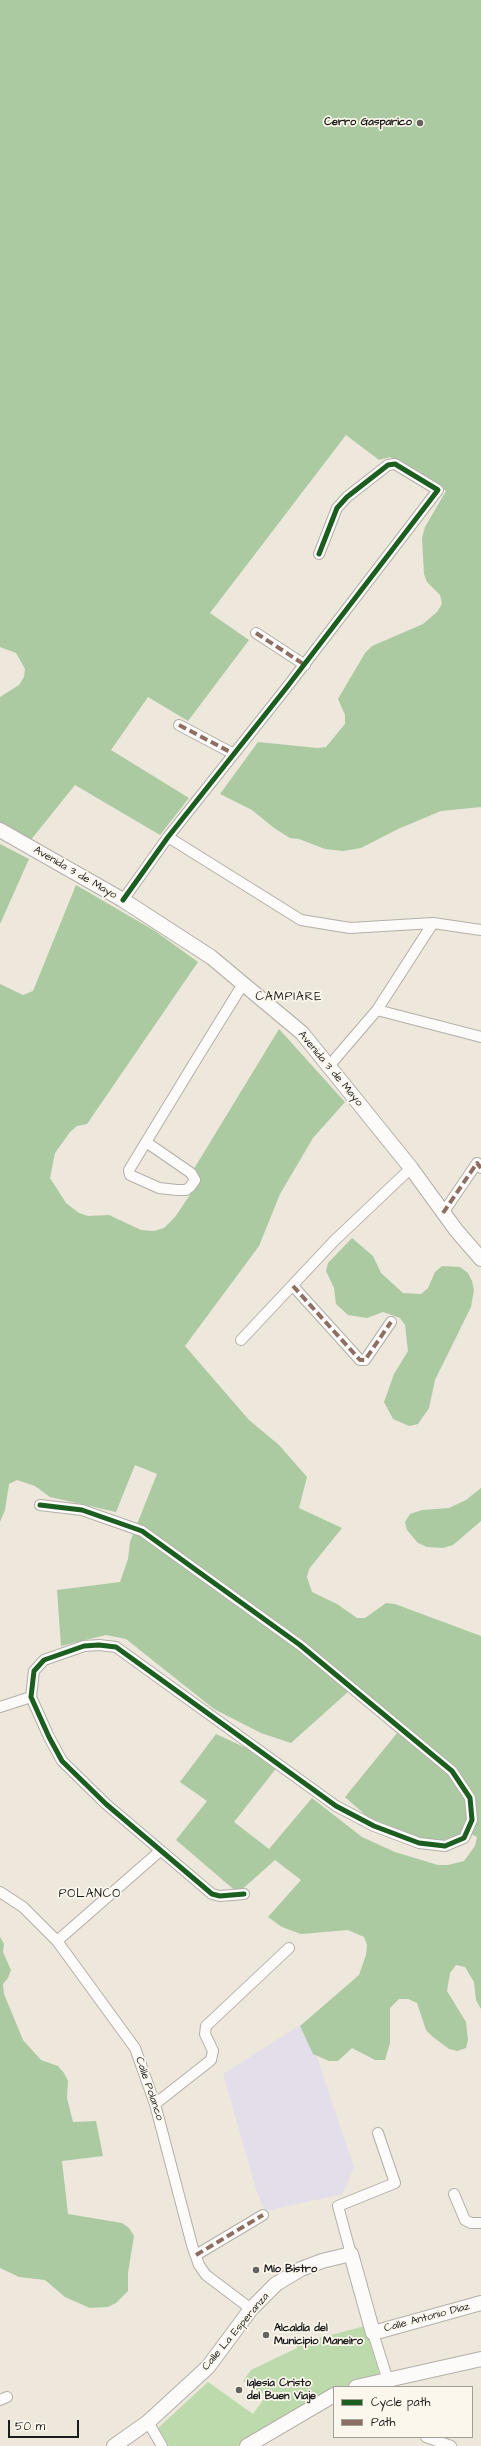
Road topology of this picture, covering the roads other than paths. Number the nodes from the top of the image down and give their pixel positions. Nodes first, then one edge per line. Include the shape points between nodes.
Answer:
1 (319, 554) dead end
2 (256, 633) dead end
3 (305, 665) junction
4 (179, 725) dead end
5 (234, 754) junction
6 (0, 830) edge
7 (168, 837) junction
8 (123, 900) junction
9 (433, 923) junction
10 (481, 930) edge
11 (243, 984) junction
12 (377, 1010) junction
13 (481, 1037) edge
14 (329, 1066) junction
15 (146, 1142) junction
16 (412, 1168) junction
17 (481, 1168) edge
18 (443, 1213) junction
19 (481, 1259) edge
20 (293, 1286) junction
21 (391, 1322) dead end
22 (241, 1340) dead end
23 (40, 1505) dead end
24 (31, 1697) junction
25 (0, 1708) edge
26 (160, 1851) junction
27 (0, 1892) edge
28 (244, 1894) dead end
29 (57, 1941) junction
30 (289, 1948) dead end
31 (155, 2104) junction
32 (378, 2133) dead end
33 (454, 2194) dead end
34 (263, 2215) dead end
35 (481, 2223) edge
36 (351, 2254) junction
37 (196, 2255) junction
38 (481, 2303) edge
39 (251, 2309) junction
40 (373, 2332) junction
41 (481, 2359) edge
42 (389, 2383) edge
43 (364, 2386) edge
44 (333, 2396) edge
45 (148, 2422) junction
46 (429, 2438) edge
47 (256, 2444) edge
48 (114, 2446) edge
49 (162, 2446) edge
50 (451, 2446) edge

1 - 3 street via 337,508 347,497 388,466 395,464 438,490
2 - 3 street
3 - 5 street
4 - 5 street
5 - 7 street
6 - 8 street, Avenida 3 de Mayo
7 - 8 street
7 - 9 street via 301,920 350,928
8 - 11 street, Avenida 3 de Mayo via 211,957
9 - 10 street
9 - 12 street
11 - 14 street, Avenida 3 de Mayo via 302,1033
11 - 15 street
12 - 13 street
12 - 14 street
14 - 16 street, Avenida 3 de Mayo
15 - 15 street via 192,1173 195,1180 190,1187 186,1190 159,1188 130,1175 129,1170
16 - 18 street, Avenida 3 de Mayo
16 - 20 street via 334,1241
17 - 18 street via 477,1163
18 - 19 street, Avenida 3 de Mayo
20 - 21 street via 360,1360 365,1360
20 - 22 street
23 - 24 street via 82,1510 142,1531 300,1645 452,1771 472,1803 471,1825 464,1838 445,1846 437,1846 401,1837 352,1816 116,1646 84,1646 44,1660 34,1671
24 - 25 street
24 - 26 street via 62,1761
26 - 28 street via 212,1894
26 - 29 street
27 - 29 street, Calle Polanco via 23,1907
29 - 31 street, Calle Polanco via 135,2048
30 - 31 street via 206,2026 205,2034 213,2051 211,2060
31 - 37 street, Calle Polanco
32 - 36 street via 396,2183 338,2206
33 - 35 street via 465,2220
34 - 37 street
36 - 39 street, Calle La Esperanza via 322,2261 284,2278
36 - 40 street
37 - 39 street, Calle Polanco via 206,2275
38 - 40 street, Calle Antonio Díaz
39 - 45 street, Calle La Esperanza via 219,2355
40 - 42 street
41 - 42 street
42 - 43 street
44 - 47 street
45 - 48 street, Calle La Esperanza
45 - 49 street
46 - 50 street

